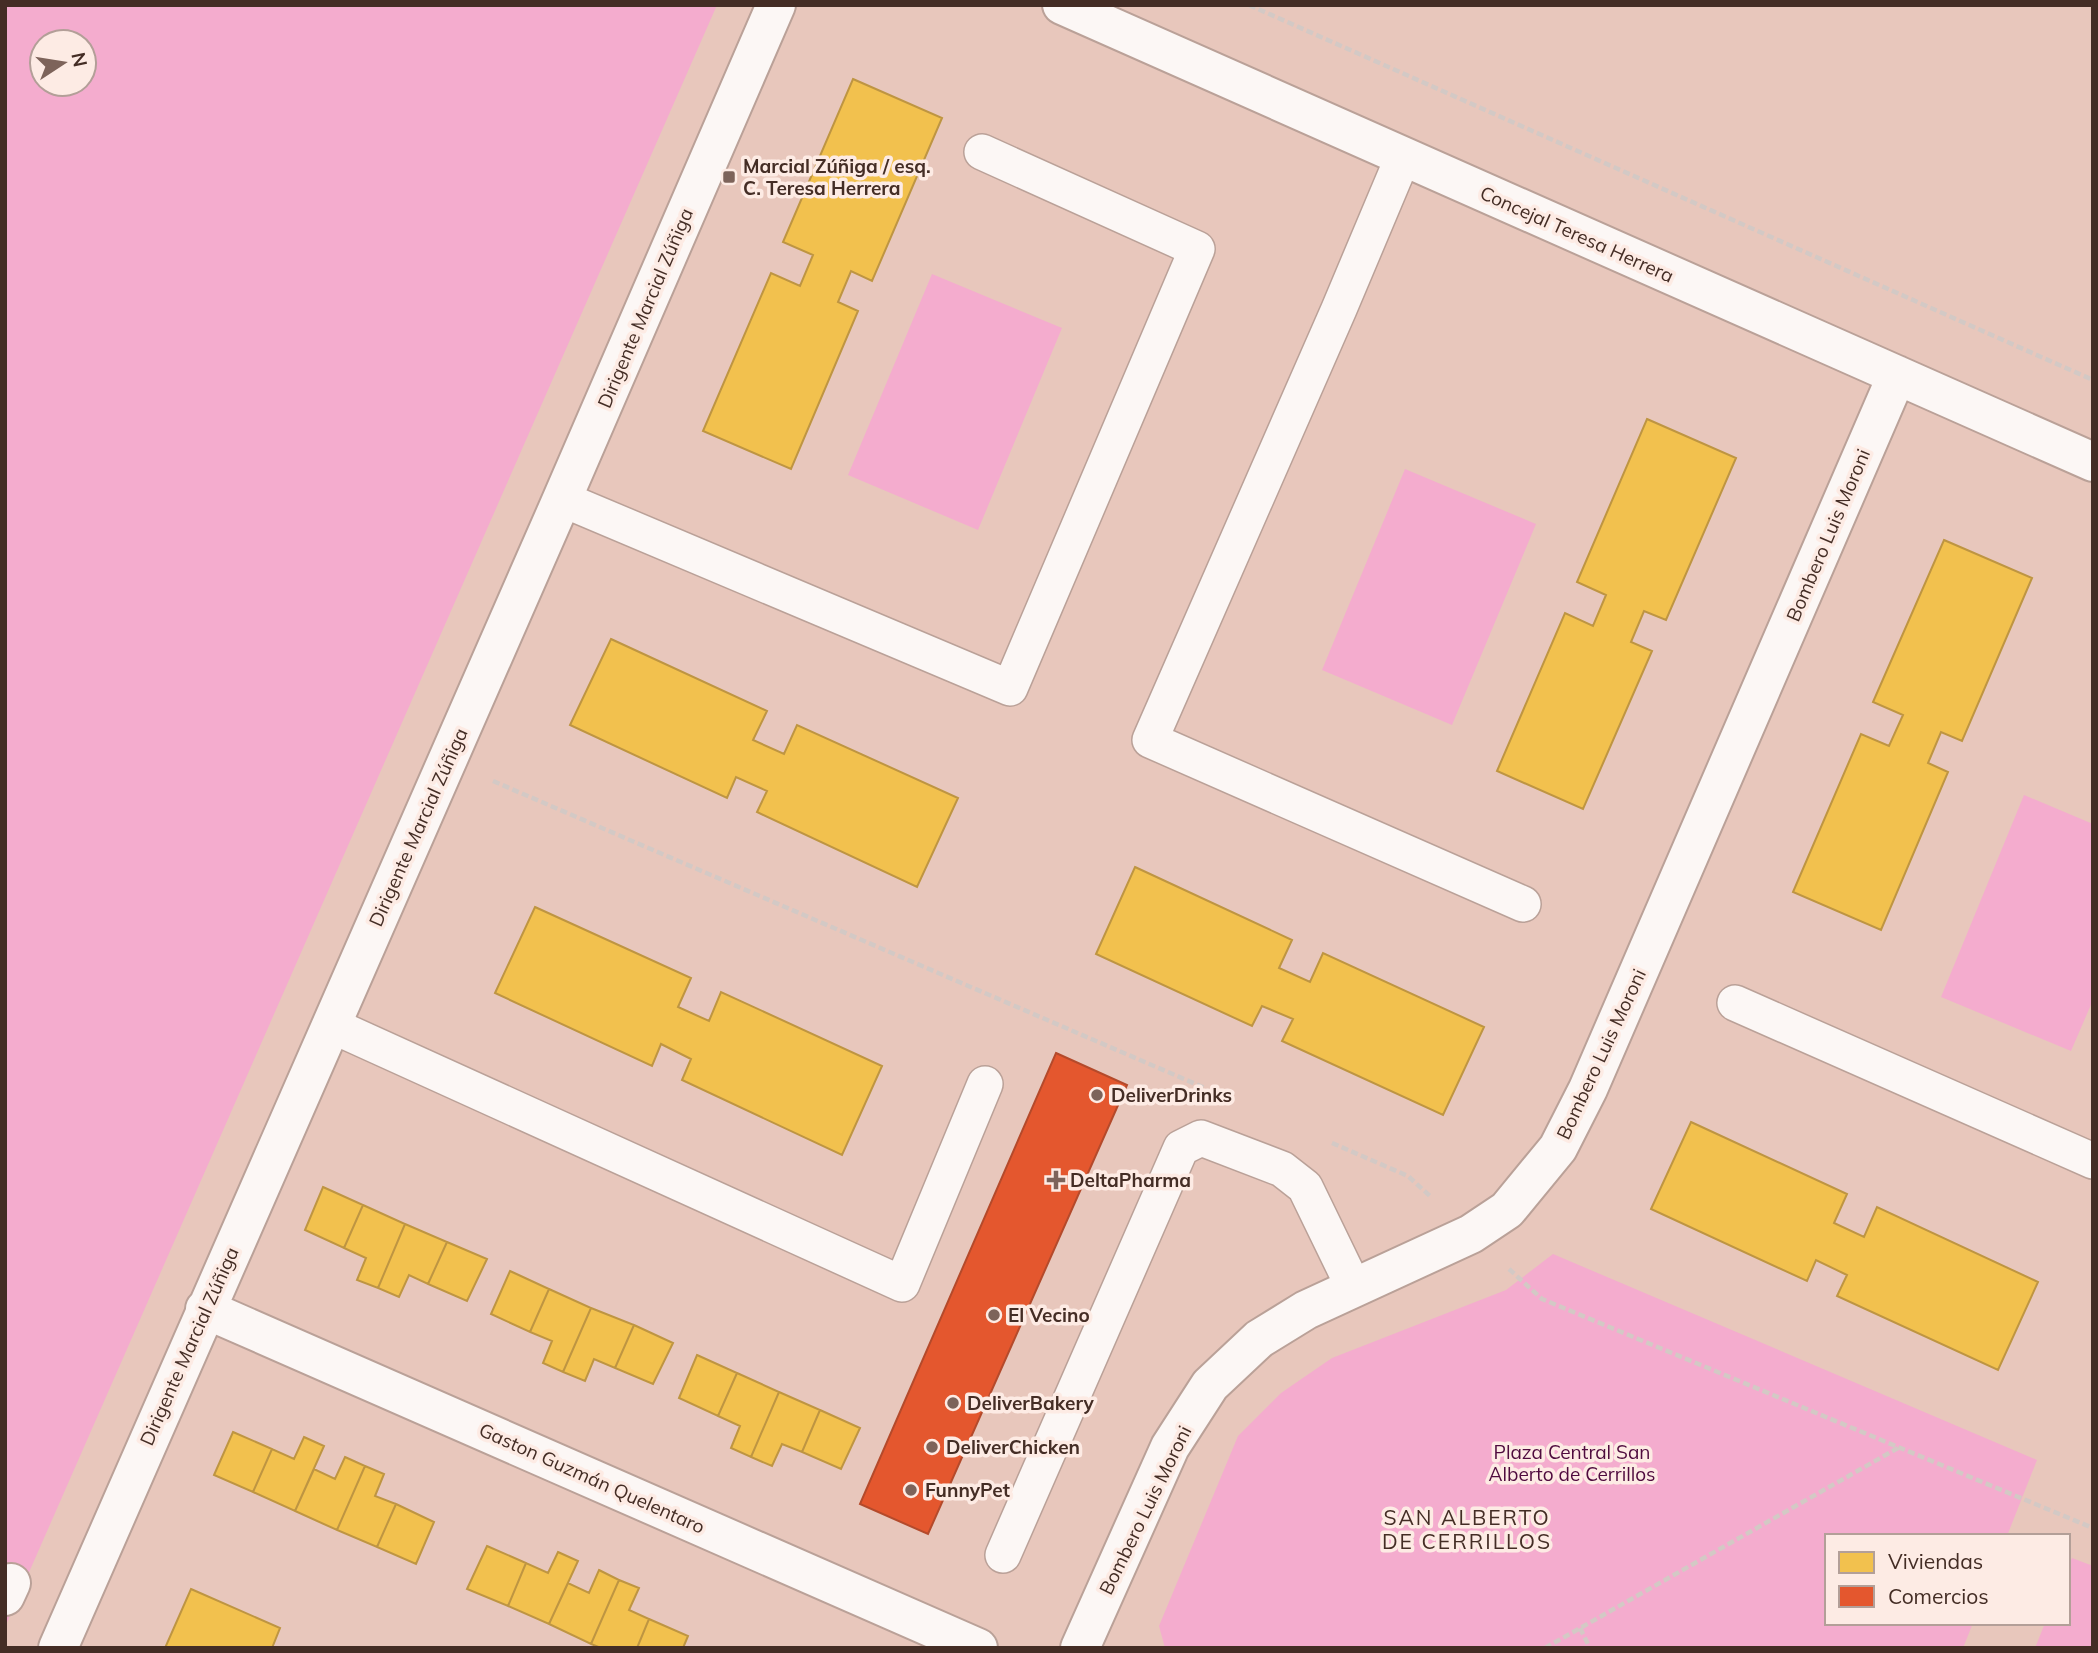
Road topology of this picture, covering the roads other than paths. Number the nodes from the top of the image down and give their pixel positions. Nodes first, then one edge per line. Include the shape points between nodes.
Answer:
1 (776, 5) edge
2 (1062, 5) edge
3 (982, 152) dead end
4 (1403, 157) junction
5 (1897, 375) junction
6 (2093, 463) edge
7 (562, 499) junction
8 (1523, 904) dead end
9 (1735, 1003) dead end
10 (331, 1025) junction
11 (985, 1084) dead end
12 (2093, 1161) edge
13 (1354, 1288) junction
14 (205, 1309) junction
15 (1003, 1555) dead end
16 (58, 1648) edge
17 (978, 1648) edge
18 (1080, 1648) edge

1 - 7 street, Dirigente Marcial Zúñiga
2 - 4 street, Concejal Teresa Herrera
3 - 7 lane via 1197,249 1010,688
4 - 5 street, Concejal Teresa Herrera
4 - 8 lane via 1150,740
5 - 6 street, Concejal Teresa Herrera
5 - 13 street, Bombero Luis Moroni via 1594,1077 1558,1148 1507,1210 1471,1234
7 - 10 street, Dirigente Marcial Zúñiga
9 - 12 lane
10 - 11 lane via 902,1284
10 - 14 street, Dirigente Marcial Zúñiga
13 - 15 lane via 1305,1187 1282,1169 1201,1138 1181,1148
13 - 18 street, Bombero Luis Moroni via 1259,1339 1210,1385 1170,1447
14 - 16 street, Dirigente Marcial Zúñiga
14 - 17 street, Gaston Guzmán Quelentaro

